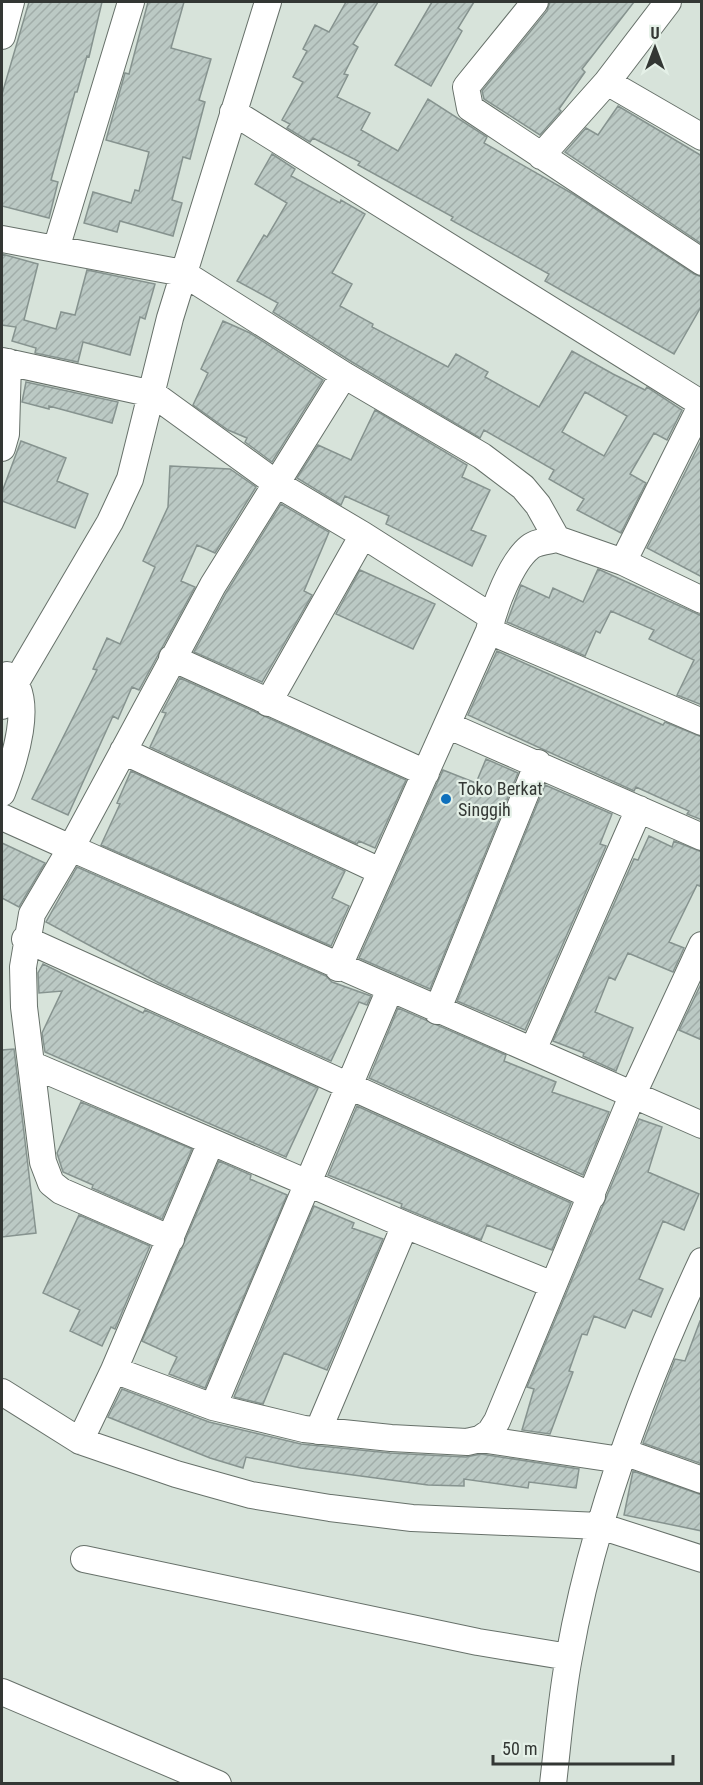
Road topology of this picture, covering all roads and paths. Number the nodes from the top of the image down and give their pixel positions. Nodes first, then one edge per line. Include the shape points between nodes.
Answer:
1 (11, 2) edge
2 (131, 2) edge
3 (268, 2) edge
4 (668, 2) edge
5 (527, 4) edge
6 (2, 36) edge
7 (607, 82) junction
8 (233, 112) junction
9 (702, 137) edge
10 (541, 156) junction
11 (2, 239) edge
12 (56, 249) junction
13 (702, 262) edge
14 (183, 273) junction
15 (5, 362) edge
16 (344, 375) junction
17 (153, 394) junction
18 (702, 404) edge
19 (2, 448) edge
20 (277, 484) junction
21 (363, 535) junction
22 (557, 539) junction
23 (623, 562) junction
24 (702, 600) edge
25 (490, 624) junction
26 (172, 658) junction
27 (8, 676) edge
28 (268, 703) junction
29 (2, 706) edge
30 (702, 722) edge
31 (447, 725) junction
32 (123, 751) junction
33 (538, 764) junction
34 (426, 773) junction
35 (2, 793) edge
36 (639, 809) junction
37 (2, 817) edge
38 (702, 837) edge
39 (70, 848) junction
40 (380, 871) junction
41 (25, 939) junction
42 (702, 945) edge
43 (338, 968) junction
44 (390, 989) junction
45 (436, 1011) junction
46 (533, 1050) junction
47 (33, 1065) junction
48 (349, 1086) junction
49 (632, 1096) junction
50 (702, 1125) edge
51 (211, 1142) junction
52 (307, 1183) junction
53 (592, 1196) junction
54 (405, 1225) junction
55 (171, 1239) junction
56 (702, 1261) edge
57 (553, 1285) junction
58 (114, 1370) junction
59 (2, 1392) edge
60 (213, 1407) junction
61 (318, 1431) junction
62 (480, 1439) junction
63 (80, 1440) junction
64 (622, 1456) junction
65 (702, 1480) edge
66 (600, 1526) junction
67 (84, 1559) dead end
68 (702, 1559) edge
69 (569, 1657) junction
70 (2, 1692) edge
71 (218, 1784) edge
72 (553, 1784) edge

1 - 6 street
2 - 12 street
3 - 8 street
4 - 7 street
5 - 10 street via 474,75 466,95 478,116
7 - 9 street
7 - 10 street
8 - 14 street
8 - 18 street
10 - 13 street
11 - 12 street
12 - 14 street
14 - 16 street
14 - 17 street
15 - 17 street
15 - 19 street via 6,434
16 - 20 street
16 - 22 street via 482,456 523,487
17 - 20 street
17 - 27 street via 130,479 110,522
18 - 23 street
20 - 21 street
20 - 26 street
21 - 25 street
21 - 28 street
22 - 23 street
22 - 25 street via 531,546 520,559
23 - 24 street
25 - 30 street
25 - 31 street
26 - 28 street
26 - 32 street
27 - 29 street
27 - 35 street via 22,702 21,725
28 - 34 street
31 - 33 street
31 - 34 street
32 - 39 street
32 - 40 street
33 - 36 street
33 - 45 street
34 - 40 street
36 - 38 street
36 - 46 street
37 - 39 street
39 - 41 street via 32,914
39 - 43 street
40 - 43 street
41 - 47 street via 24,1007
41 - 48 street
42 - 49 street
43 - 44 street
44 - 45 street
44 - 48 street
45 - 46 street
46 - 49 street
47 - 51 street
47 - 55 street via 43,1162 51,1184
48 - 52 street
48 - 53 street
49 - 50 street
49 - 53 street
51 - 52 street
51 - 55 street
52 - 54 street
52 - 60 street
53 - 57 street
54 - 57 street
54 - 61 street
55 - 58 street
56 - 64 street
57 - 62 street via 497,1421
58 - 60 street
58 - 63 street
59 - 63 street
60 - 61 street
61 - 62 street via 450,1442
62 - 64 street
63 - 66 street via 251,1495 412,1518
64 - 65 street
64 - 66 street
66 - 68 street
66 - 69 street
67 - 69 street via 478,1642
69 - 72 street
70 - 71 street

